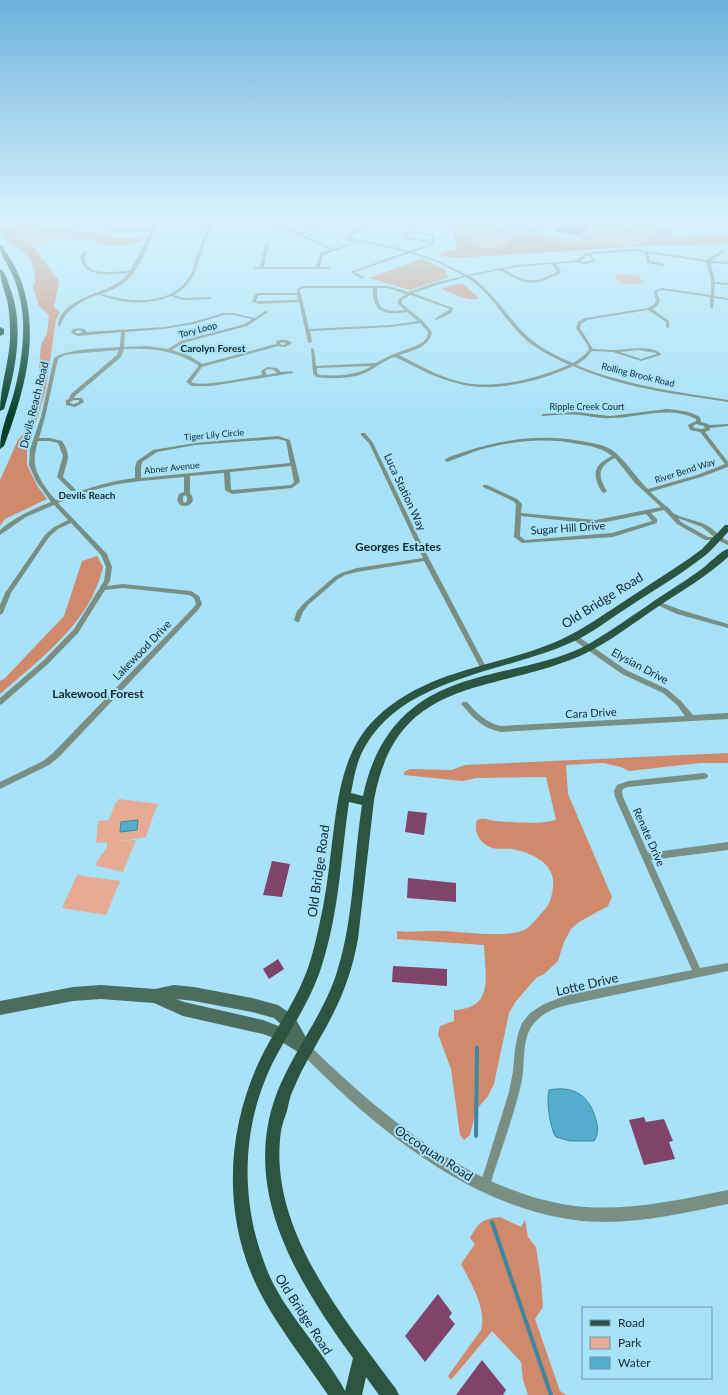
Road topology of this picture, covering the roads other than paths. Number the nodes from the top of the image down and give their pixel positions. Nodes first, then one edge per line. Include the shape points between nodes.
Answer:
1 (5, 285) edge
2 (20, 285) edge
3 (117, 285) edge
4 (183, 285) edge
5 (433, 285) edge
6 (478, 285) edge
7 (713, 285) edge
8 (375, 287) junction
9 (409, 293) junction
10 (100, 294) junction
11 (299, 294) junction
12 (170, 295) junction
13 (711, 296) junction
14 (210, 298) dead end
15 (728, 298) edge
16 (301, 301) junction
17 (712, 308) dead end
18 (649, 309) junction
19 (408, 311) junction
20 (266, 312) dead end
21 (256, 319) junction
22 (436, 319) dead end
23 (422, 322) junction
24 (59, 325) dead end
25 (668, 327) dead end
26 (0, 329) edge
27 (308, 330) junction
28 (123, 332) junction
29 (0, 334) edge
30 (82, 334) dead end
31 (310, 342) dead end
32 (278, 345) dead end
33 (122, 348) junction
34 (312, 349) dead end
35 (591, 350) junction
36 (168, 351) junction
37 (613, 351) junction
38 (395, 354) junction
39 (376, 364) junction
40 (571, 364) junction
41 (201, 366) junction
42 (315, 367) junction
43 (291, 372) dead end
44 (71, 400) dead end
45 (728, 401) edge
46 (0, 409) edge
47 (543, 415) dead end
48 (699, 422) junction
49 (728, 425) edge
50 (708, 427) junction
51 (702, 431) junction
52 (362, 434) dead end
53 (36, 440) junction
54 (0, 446) edge
55 (616, 456) junction
56 (447, 460) dead end
57 (293, 464) junction
58 (728, 465) edge
59 (227, 471) junction
60 (187, 475) junction
61 (138, 480) junction
62 (485, 486) dead end
63 (73, 490) dead end
64 (604, 491) dead end
65 (647, 492) junction
66 (187, 493) dead end
67 (56, 503) junction
68 (666, 508) junction
69 (648, 512) junction
70 (518, 514) junction
71 (672, 514) junction
72 (72, 520) junction
73 (728, 528) edge
74 (0, 533) edge
75 (718, 538) junction
76 (728, 543) edge
77 (728, 552) edge
78 (427, 559) junction
79 (104, 588) junction
80 (656, 603) junction
81 (0, 613) edge
82 (297, 620) dead end
83 (728, 626) edge
84 (574, 637) junction
85 (589, 648) junction
86 (483, 667) junction
87 (0, 702) edge
88 (465, 704) dead end
89 (728, 716) edge
90 (691, 718) junction
91 (704, 776) dead end
92 (0, 786) edge
93 (345, 797) junction
94 (367, 801) junction
95 (728, 846) edge
96 (646, 857) junction
97 (728, 967) edge
98 (698, 973) junction
99 (155, 996) junction
100 (0, 1008) edge
101 (285, 1028) junction
102 (306, 1050) junction
103 (485, 1185) junction
104 (728, 1197) edge
105 (362, 1356) junction
106 (338, 1395) edge
107 (353, 1395) edge
108 (390, 1395) edge

1 - 46 highway via 11,303 14,336 11,366
2 - 54 highway via 27,323 23,378
3 - 10 street
4 - 12 street
5 - 9 street
6 - 40 street, Rolling Brook Road via 522,335
7 - 13 street
8 - 9 street via 394,288
8 - 11 street via 314,286 300,288
8 - 19 street via 378,307 389,311
9 - 19 street via 401,298 400,302
9 - 22 street via 452,309
10 - 12 street via 134,302 155,300
10 - 24 street via 71,306 61,316
11 - 16 street
11 - 16 street via 259,294 256,295 254,302
12 - 14 street via 183,299
13 - 15 street
13 - 17 street
13 - 18 street via 662,289 656,292 656,305
16 - 27 street
18 - 25 street via 668,322
18 - 35 street via 596,316 582,321 578,328
19 - 23 street
20 - 21 street, Tory Loop
21 - 28 street, Tory Loop via 224,314 177,327
21 - 36 street, Tory Loop via 240,327 182,342
23 - 27 street
23 - 38 street via 430,332 429,338 422,344
26 - 29 highway
27 - 31 street
28 - 30 street, Tory Loop
28 - 33 street
32 - 41 street
33 - 36 street
33 - 44 street via 116,359 73,395
33 - 53 street, Devils Reach Road via 67,354 55,359
34 - 42 street
35 - 37 street
35 - 40 street via 588,355
36 - 41 street via 185,356
37 - 37 street via 638,349 658,354 641,360
38 - 39 street
38 - 40 street via 456,382 471,386 536,379
39 - 42 street
39 - 42 street via 362,373 321,376 315,373
40 - 45 street, Rolling Brook Road via 601,376 636,385
41 - 43 street via 188,382 190,384 211,385 265,376 263,371 269,368 275,369 279,374
47 - 48 street, Ripple Creek Court via 617,417 668,412 690,414 698,418
48 - 50 street, Ripple Creek Court
48 - 51 street via 690,426 694,430
49 - 50 street
50 - 51 street
51 - 58 street
52 - 78 street, Luca Station Way via 371,443
53 - 63 street via 50,439 60,442 66,453 60,477
53 - 67 street, Devils Reach Road via 32,456 35,473
55 - 56 street via 590,443 551,438 524,439 478,449
55 - 64 street via 605,462 598,471 597,481
55 - 65 street
57 - 59 street, Abner Avenue
57 - 59 street via 297,482 294,485 236,492 228,490
57 - 61 street, Tiger Lily Circle via 288,440 282,438 195,444 149,453 138,465
58 - 65 street, River Bend Way
59 - 60 street, Abner Avenue
60 - 61 street, Abner Avenue
60 - 66 street
61 - 67 street, Abner Avenue via 104,485
62 - 70 street, Sugar Hill Drive via 517,502
65 - 68 street
67 - 72 street, Devils Reach Road
67 - 74 street, Abner Avenue via 20,518
68 - 69 street
68 - 71 street
69 - 70 street via 596,522
69 - 70 street, Sugar Hill Drive via 655,522 626,532 598,537 524,542 517,537
71 - 75 street via 714,532
71 - 75 street via 679,523 703,537
72 - 79 street, Devils Reach Road via 107,558 110,567
72 - 81 street via 46,536 8,593
73 - 75 main road, Old Bridge Road
75 - 76 street
75 - 84 main road, Old Bridge Road via 690,562
77 - 80 main road, Old Bridge Road
78 - 82 street via 343,574 306,604
78 - 86 street, Luca Station Way
79 - 87 street, Devils Reach Road via 68,641
79 - 92 street, Lakewood Drive via 123,586 191,593 197,597 199,604 145,664 56,755 46,763
80 - 83 street
80 - 85 main road, Old Bridge Road
84 - 85 street, Elysian Drive
84 - 86 main road, Old Bridge Road via 550,648
85 - 90 street, Elysian Drive via 624,672 664,691 680,703
85 - 94 main road, Old Bridge Road via 554,662 449,691 421,706 398,726 390,738 374,771
86 - 93 main road, Old Bridge Road via 424,688 376,724 363,739 356,753 348,776
88 - 90 street, Cara Drive via 482,722 491,727 501,728
89 - 90 street, Cara Drive
91 - 96 street, Renate Drive via 620,787 619,797
93 - 94 main road
93 - 101 main road, Old Bridge Road via 326,926 318,960
94 - 102 main road, Old Bridge Road via 352,939 347,962 332,1001
95 - 96 street
96 - 98 street, Renate Drive
97 - 98 street, Lotte Drive
98 - 103 street, Lotte Drive via 567,1000 536,1014 524,1032 520,1046 518,1078
99 - 100 main road, Occoquan Road via 101,992 73,994
99 - 101 main road, Occoquan Road via 183,1009 256,1025
99 - 101 main road, Occoquan Road via 176,992 252,1005 278,1012
101 - 102 main road, Occoquan Road
101 - 106 main road, Old Bridge Road via 260,1075 249,1108 240,1161 242,1217 257,1267 270,1293
102 - 103 street, Occoquan Road via 379,1117 456,1170
102 - 105 main road, Old Bridge Road via 286,1088 278,1113 273,1136 274,1193 291,1246 305,1274
103 - 104 street, Occoquan Road via 521,1201 582,1214 653,1211
105 - 107 main road
105 - 108 main road, Old Bridge Road

